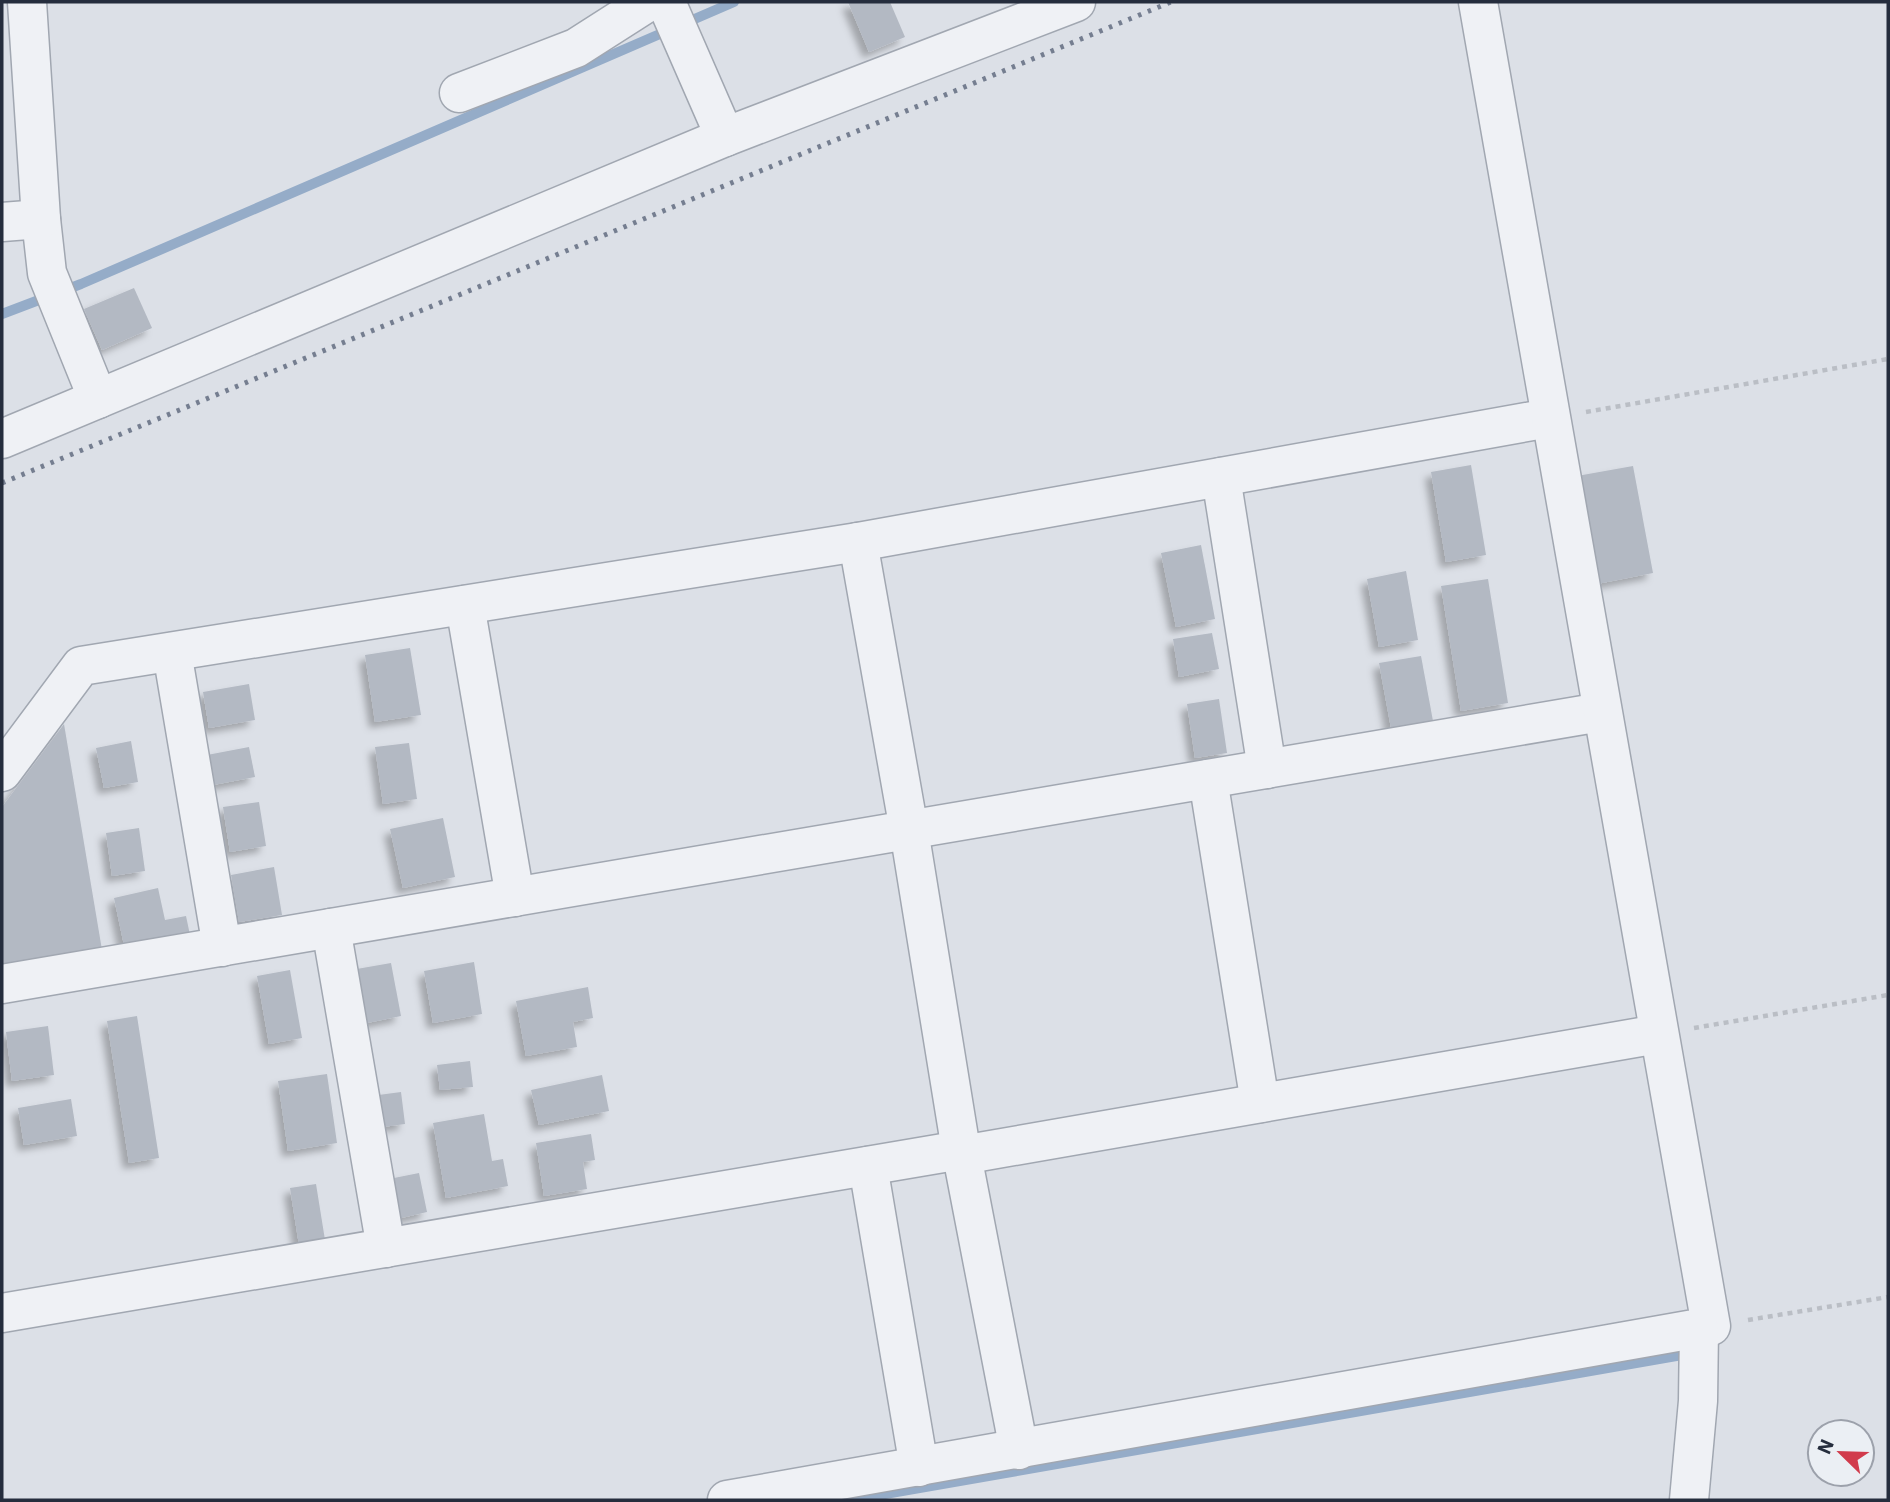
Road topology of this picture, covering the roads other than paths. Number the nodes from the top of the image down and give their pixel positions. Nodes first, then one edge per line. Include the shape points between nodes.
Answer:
1 (27, 2) edge
2 (1076, 2) edge
3 (1478, 2) edge
4 (661, 5) edge
5 (16, 51) edge
6 (459, 93) dead end
7 (724, 137) junction
8 (41, 219) junction
9 (2, 222) edge
10 (98, 399) junction
11 (1549, 418) junction
12 (2, 439) edge
13 (1221, 477) junction
14 (858, 542) junction
15 (465, 605) junction
16 (172, 652) junction
17 (1601, 712) junction
18 (1267, 769) junction
19 (2, 772) edge
20 (1208, 779) junction
21 (909, 830) junction
22 (515, 897) junction
23 (331, 928) junction
24 (222, 947) junction
25 (2, 984) edge
26 (1658, 1034) junction
27 (1260, 1104) junction
28 (962, 1153) junction
29 (868, 1166) junction
30 (386, 1248) junction
31 (2, 1313) edge
32 (1705, 1328) junction
33 (1019, 1450) junction
34 (919, 1467) junction
35 (727, 1500) edge
36 (1689, 1500) edge

1 - 5 street
2 - 7 street
3 - 11 street
4 - 6 street via 576,48
4 - 7 street via 686,48
5 - 8 street
7 - 10 street
8 - 9 street
8 - 10 street via 47,273
10 - 12 street
11 - 13 street
11 - 17 street
13 - 14 street
13 - 18 street
14 - 15 street
14 - 21 street
15 - 16 street
15 - 22 street
16 - 19 street via 81,666
16 - 24 street
17 - 18 street
17 - 26 street
18 - 20 street
20 - 21 street
20 - 27 street
21 - 22 street
21 - 28 street
22 - 23 street
23 - 24 street
23 - 30 street
24 - 25 street
26 - 27 street
26 - 32 street
27 - 28 street
28 - 29 street
28 - 33 street
29 - 30 street
29 - 34 street
30 - 31 street
32 - 33 street
32 - 36 street
33 - 34 street
34 - 35 street

